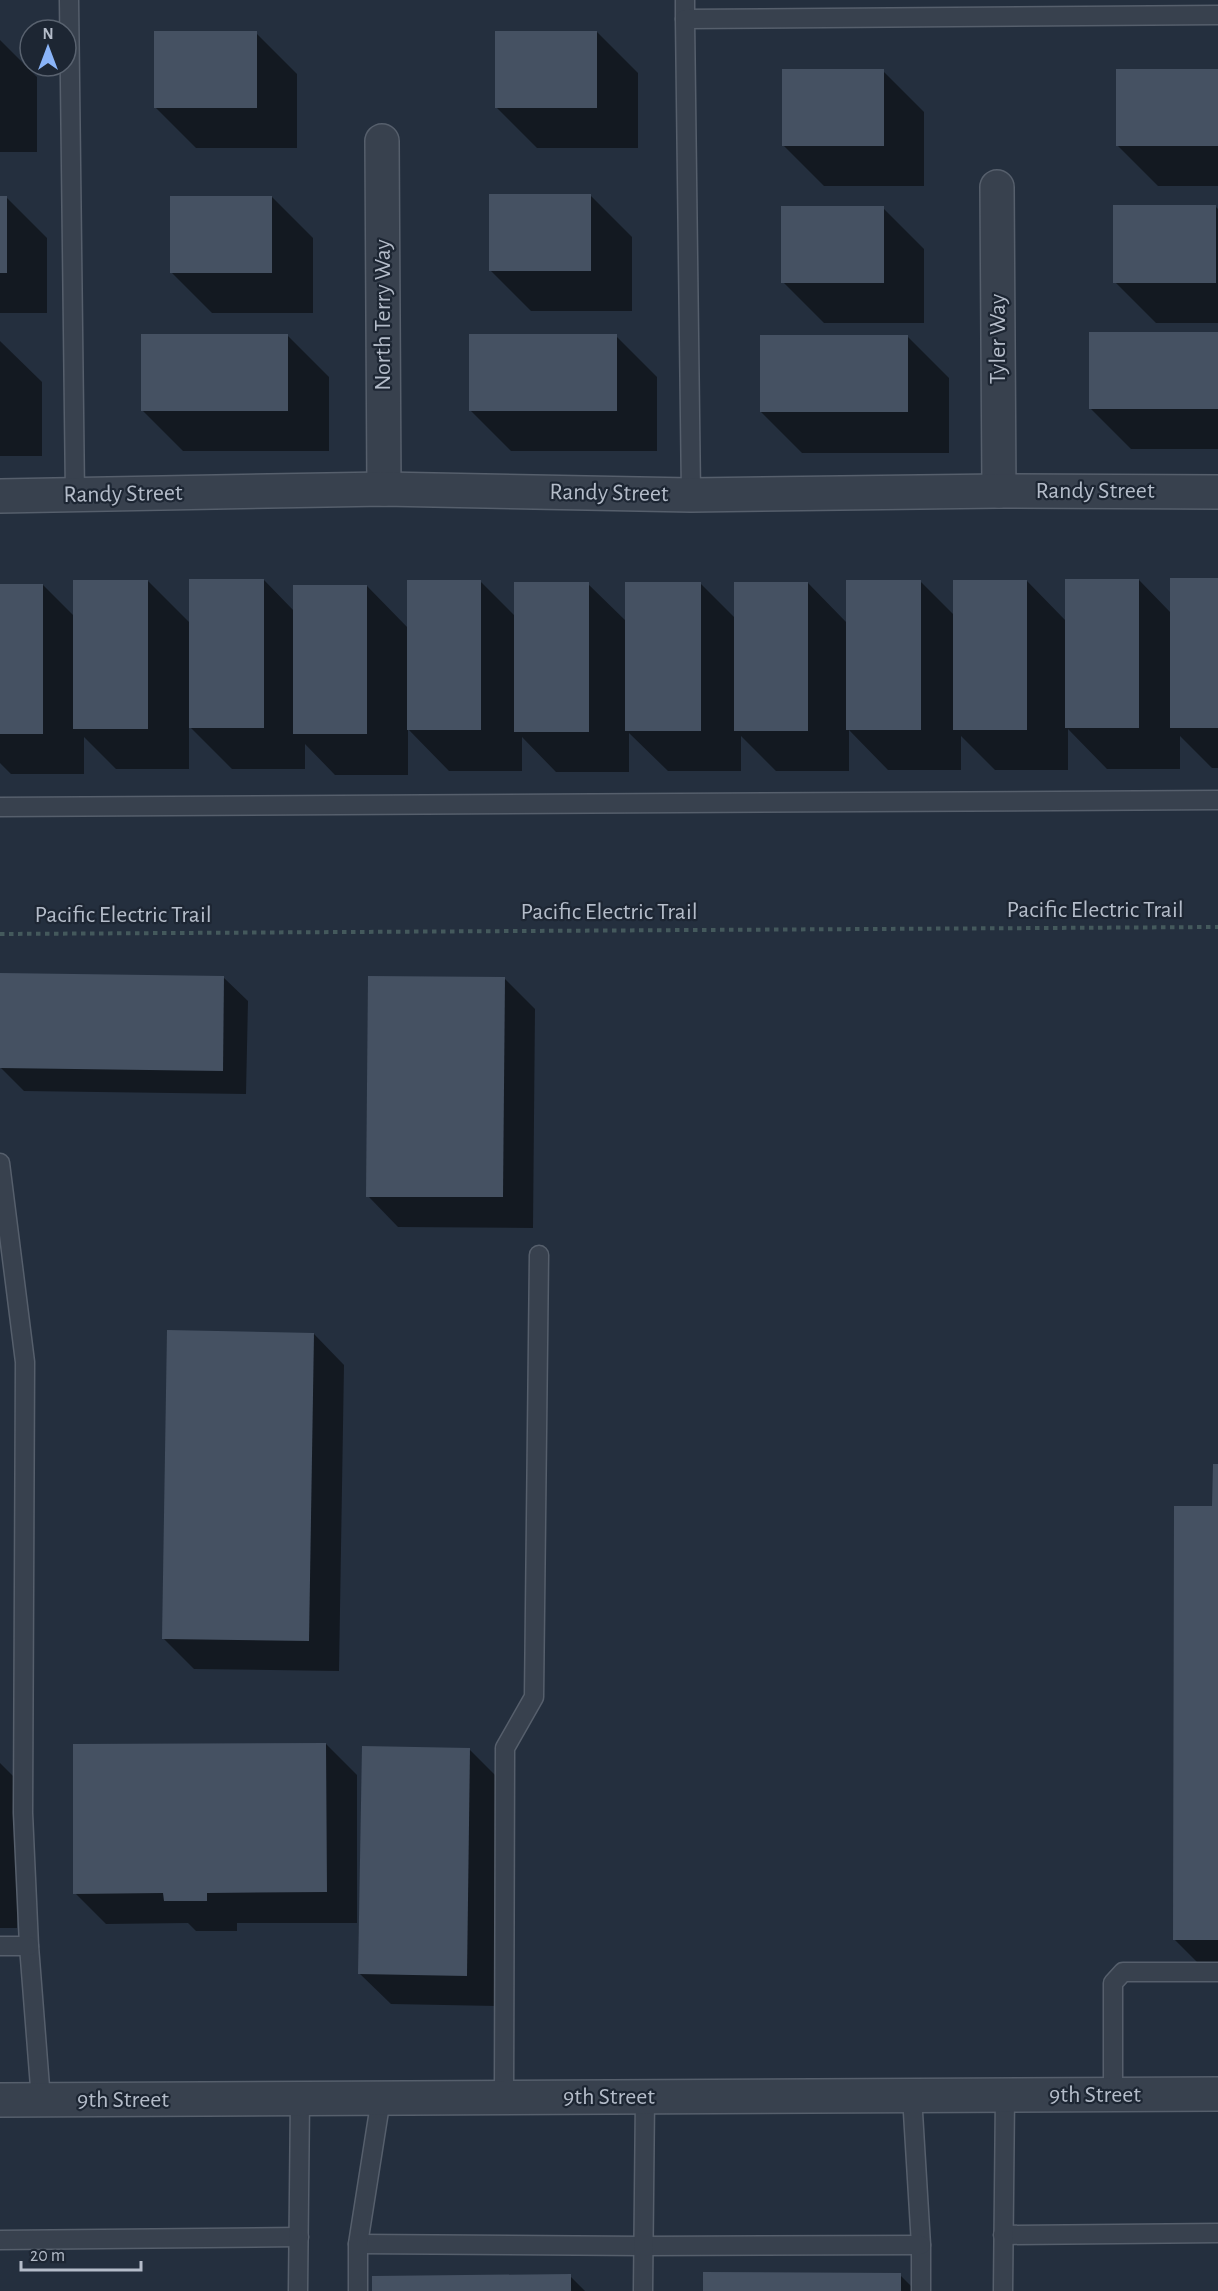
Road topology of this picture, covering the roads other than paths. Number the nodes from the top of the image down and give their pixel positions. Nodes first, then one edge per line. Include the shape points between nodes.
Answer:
1 (69, 0) edge
2 (685, 0) edge
3 (1218, 15) edge
4 (685, 19) junction
5 (382, 141) dead end
6 (997, 187) dead end
7 (384, 489) junction
8 (999, 491) junction
9 (1218, 492) edge
10 (75, 495) junction
11 (691, 495) junction
12 (0, 496) edge
13 (1218, 800) edge
14 (0, 807) edge
15 (0, 1163) edge
16 (539, 1255) dead end
17 (0, 1946) edge
18 (29, 1946) junction
19 (1218, 1972) edge
20 (1218, 2094) edge
21 (1005, 2095) junction
22 (1113, 2095) junction
23 (912, 2096) junction
24 (645, 2097) junction
25 (381, 2098) junction
26 (504, 2098) junction
27 (300, 2099) junction
28 (0, 2100) edge
29 (41, 2100) junction
30 (1218, 2233) edge
31 (1004, 2235) junction
32 (299, 2237) junction
33 (0, 2240) edge
34 (358, 2244) junction
35 (921, 2245) junction
36 (644, 2246) junction
37 (298, 2291) edge
38 (358, 2291) edge
39 (643, 2291) edge
40 (921, 2291) edge
41 (1003, 2291) edge

1 - 10 lane
2 - 4 lane
3 - 4 lane
4 - 11 lane
5 - 7 street, North Terry Way
6 - 8 street, Tyler Way
7 - 10 street, Randy Street
7 - 11 street, Randy Street
8 - 9 street, Randy Street
8 - 11 street, Randy Street
10 - 12 street, Randy Street
13 - 14 lane
15 - 18 lane via 25,1362 23,1813
16 - 26 lane via 534,1697 506,1748
17 - 18 lane
18 - 29 lane
19 - 22 lane via 1123,1972 1113,1983
20 - 22 street, 9th Street
21 - 22 street, 9th Street
21 - 23 street, 9th Street
21 - 31 lane
23 - 24 street, 9th Street
23 - 35 lane
24 - 26 street, 9th Street
24 - 36 lane
25 - 26 street, 9th Street
25 - 27 street, 9th Street
25 - 34 lane
27 - 29 street, 9th Street
27 - 32 lane
28 - 29 street, 9th Street
30 - 31 lane
31 - 41 lane
32 - 33 lane
32 - 37 lane
34 - 36 lane
34 - 38 lane
35 - 36 lane
35 - 40 lane
36 - 39 lane

